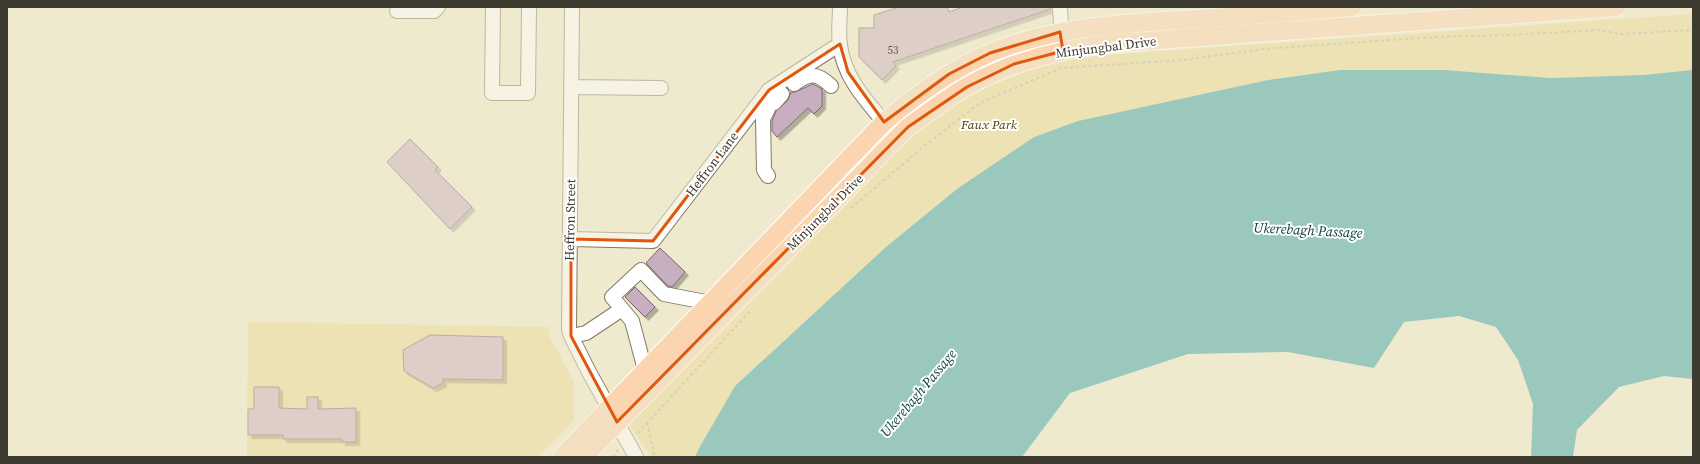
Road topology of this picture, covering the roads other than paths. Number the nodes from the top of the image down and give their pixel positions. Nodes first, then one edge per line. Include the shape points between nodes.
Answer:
1 (438, 7) edge
2 (493, 7) edge
3 (528, 7) edge
4 (572, 7) edge
5 (840, 7) edge
6 (1060, 7) edge
7 (1352, 7) edge
8 (1616, 7) edge
9 (1321, 8) edge
10 (397, 11) dead end
11 (1060, 32) junction
12 (840, 44) junction
13 (1063, 51) junction
14 (831, 86) dead end
15 (571, 87) junction
16 (661, 88) dead end
17 (884, 122) junction
18 (768, 176) dead end
19 (570, 239) junction
20 (711, 303) junction
21 (622, 309) junction
22 (571, 336) junction
23 (645, 370) junction
24 (613, 415) junction
25 (562, 457) edge
26 (584, 457) edge
27 (636, 457) edge

1 - 10 street via 434,11
2 - 3 street via 492,93 528,94
4 - 15 street, Heffron Street
5 - 12 street
6 - 11 street
7 - 9 main road, Minjungbal Drive
8 - 13 main road, Minjungbal Drive via 1117,43
9 - 11 main road, Minjungbal Drive via 1112,25
11 - 13 street
11 - 17 main road, Minjungbal Drive via 990,53 949,74 917,95
12 - 17 street via 844,65 854,84
12 - 19 street, Heffron Lane via 769,90 653,240
13 - 24 main road, Minjungbal Drive via 1014,64 967,87 908,127
14 - 18 street via 824,79 812,74 804,76 764,112 764,170
15 - 16 street
15 - 19 street, Heffron Street
17 - 20 main road, Minjungbal Drive
19 - 22 street, Heffron Street
20 - 21 street via 664,294 641,270 612,297
20 - 23 main road, Minjungbal Drive
21 - 22 street via 586,333
21 - 23 street via 632,321
22 - 24 street, Heffron Street
23 - 24 main road, Minjungbal Drive
24 - 25 main road, Minjungbal Drive
24 - 26 main road, Minjungbal Drive
24 - 27 street, Heffron Street

